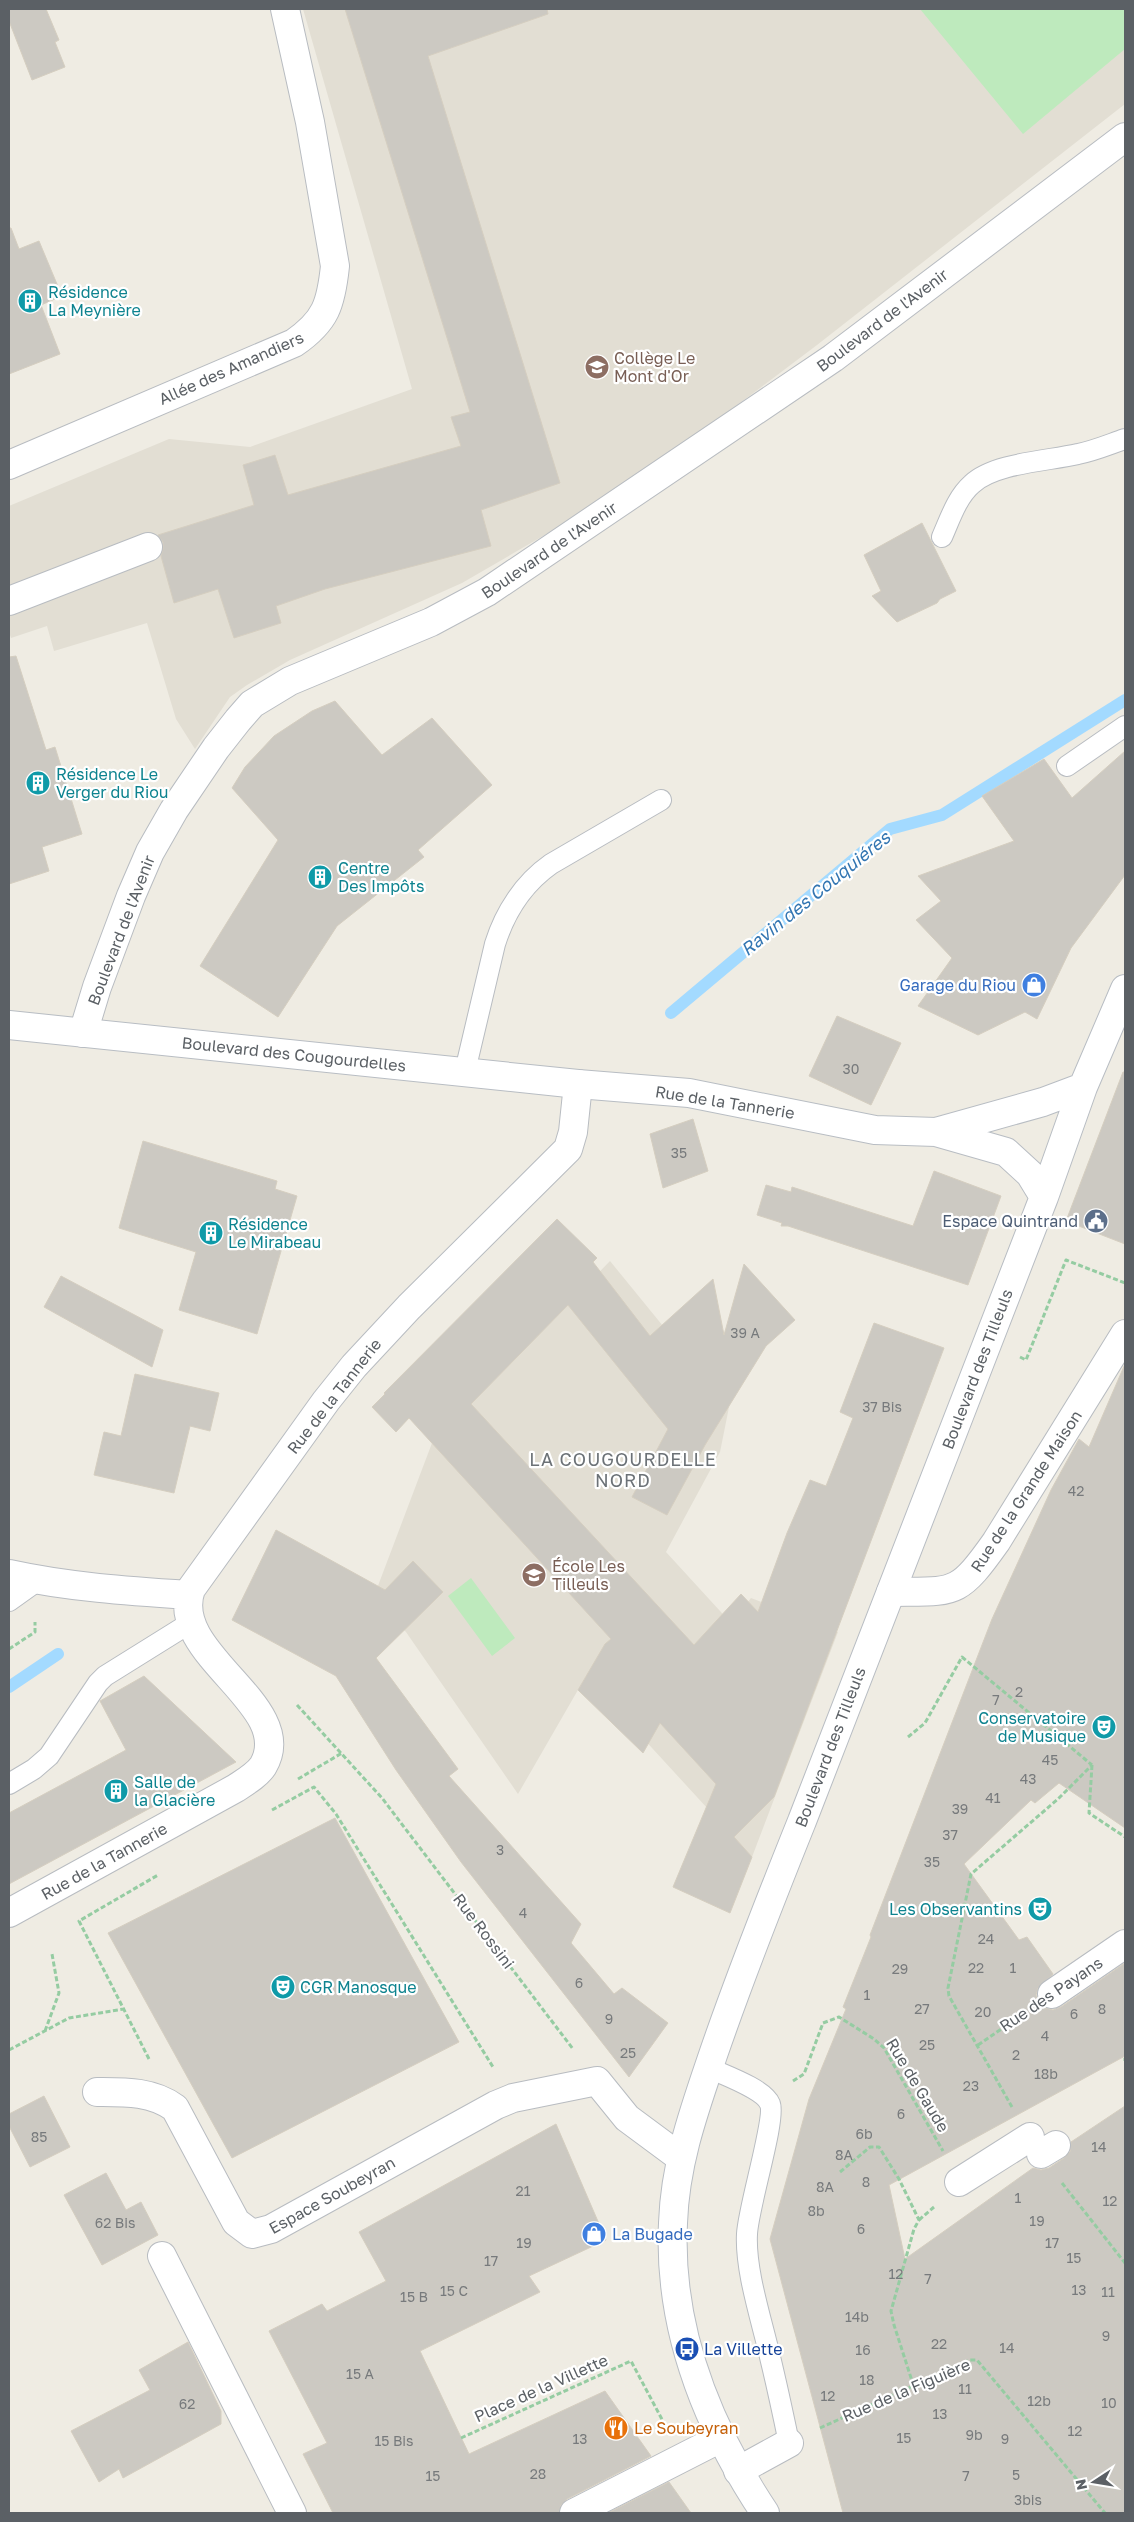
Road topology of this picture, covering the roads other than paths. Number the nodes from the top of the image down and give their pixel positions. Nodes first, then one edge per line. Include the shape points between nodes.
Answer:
1 (285, 9) edge
2 (1125, 137) edge
3 (1125, 439) edge
4 (9, 465) edge
5 (942, 537) dead end
6 (148, 547) dead end
7 (9, 601) edge
8 (1125, 726) edge
9 (1067, 766) dead end
10 (661, 800) dead end
11 (1125, 989) edge
12 (9, 1025) edge
13 (83, 1033) junction
14 (465, 1071) junction
15 (578, 1084) junction
16 (1083, 1087) junction
17 (936, 1132) junction
18 (1044, 1196) junction
19 (1125, 1334) edge
20 (9, 1574) edge
21 (37, 1581) junction
22 (891, 1592) junction
23 (189, 1595) junction
24 (9, 1601) edge
25 (190, 1623) junction
26 (9, 1784) edge
27 (9, 1913) edge
28 (1125, 1944) edge
29 (1052, 1994) road end
30 (709, 2068) junction
31 (97, 2092) dead end
32 (1043, 2145) dead end
33 (681, 2158) junction
34 (960, 2182) road end
35 (162, 2256) dead end
36 (721, 2438) junction
37 (789, 2443) joint
38 (738, 2471) junction
39 (292, 2513) edge
40 (574, 2513) edge
41 (765, 2513) edge

1 - 4 street, Allée des Amandiers via 310,122 335,266 323,318 294,343
2 - 13 street, Boulevard de l'Avenir via 833,358 487,592 431,622 290,681 252,704 216,748 150,852 124,914
3 - 5 lane via 1080,454 1003,469 978,480 962,496
6 - 7 street
8 - 9 lane
10 - 14 lane via 540,872 517,898 494,944
11 - 16 street, Boulevard des Tilleuls
12 - 13 street, Boulevard des Cougourdelles
13 - 14 street, Boulevard des Cougourdelles
14 - 15 street, Boulevard des Cougourdelles
15 - 17 street, Rue de la Tannerie via 689,1093 875,1130
15 - 23 street, Rue de la Tannerie via 568,1149 354,1366
16 - 17 street via 1043,1102
16 - 18 street, Boulevard des Tilleuls
17 - 18 street via 1006,1152 1030,1174
18 - 22 street, Boulevard des Tilleuls
19 - 22 street, Rue de la Grande Maison via 996,1542 972,1574 960,1585 944,1591
20 - 21 street
21 - 23 street
21 - 24 lane
22 - 30 street, Boulevard des Tilleuls via 739,1980
23 - 25 street
25 - 26 lane via 98,1682 49,1756
25 - 27 street, Rue de la Tannerie via 265,1725 269,1739 262,1767 236,1788
28 - 29 street, Rue des Payans
30 - 33 street, Boulevard des Tilleuls
30 - 37 lane via 767,2098 772,2114 754,2191 747,2244
31 - 33 street, Espace Soubeyran via 140,2094 166,2102 174,2108 236,2222 252,2234 271,2229 513,2098 597,2082 627,2118
32 - 34 street
33 - 36 street, Boulevard des Tilleuls via 674,2196 678,2316 700,2390
35 - 39 street
36 - 38 street, Boulevard des Tilleuls
36 - 40 street
37 - 38 street
38 - 41 street, Boulevard des Tilleuls

